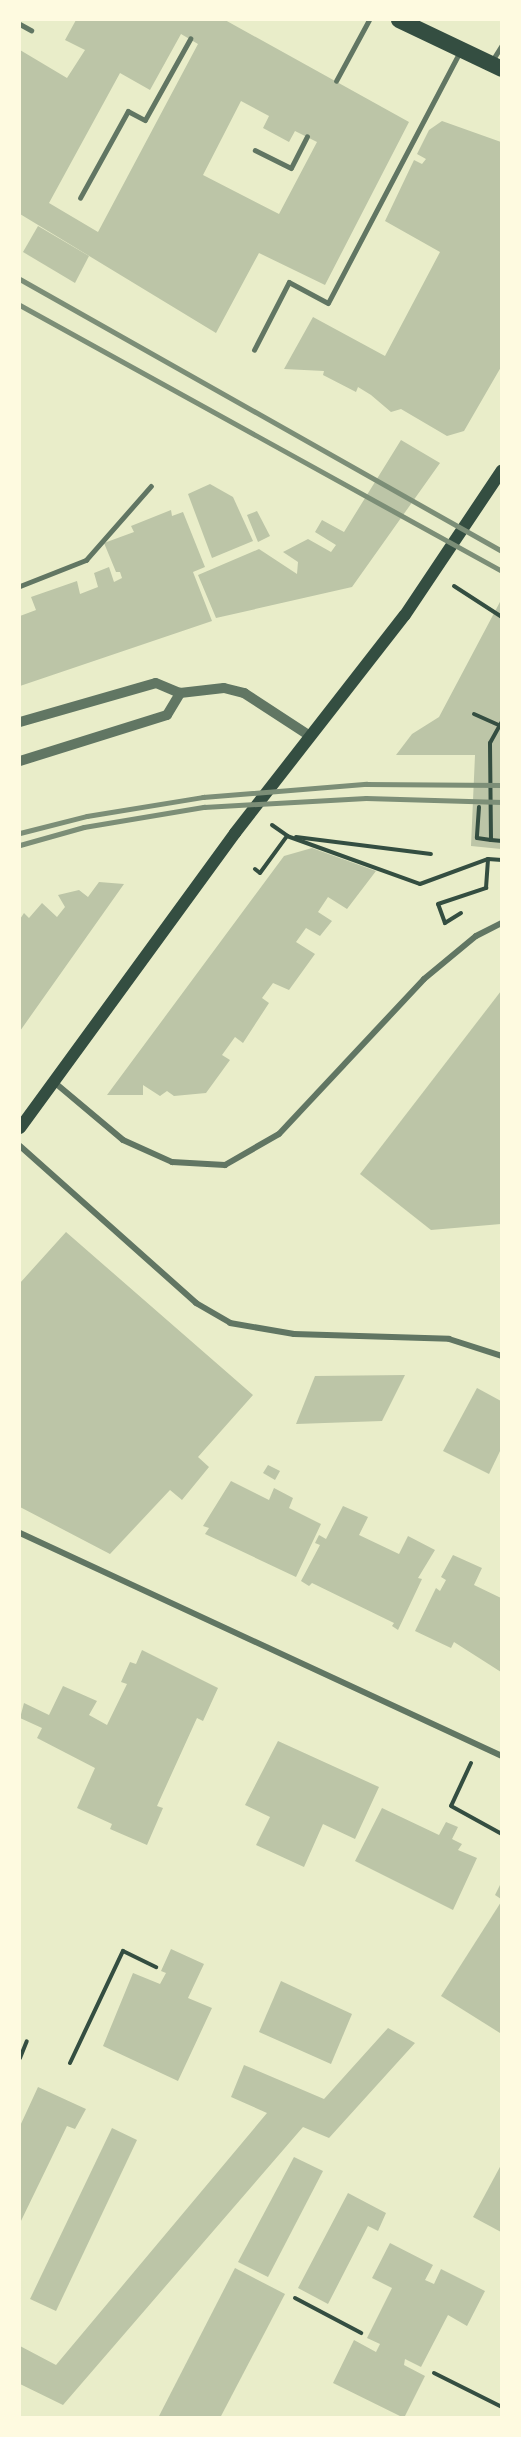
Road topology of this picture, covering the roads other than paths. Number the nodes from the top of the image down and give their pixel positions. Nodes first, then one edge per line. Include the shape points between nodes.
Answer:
1 (369, 20) edge
2 (399, 20) edge
3 (20, 24) edge
4 (31, 30) dead end
5 (190, 39) dead end
6 (501, 45) edge
7 (460, 49) junction
8 (496, 66) edge
9 (336, 81) dead end
10 (307, 137) dead end
11 (255, 150) dead end
12 (80, 198) dead end
13 (254, 350) dead end
14 (501, 470) edge
15 (151, 486) dead end
16 (20, 586) edge
17 (180, 693) junction
18 (20, 722) edge
19 (310, 736) junction
20 (20, 761) edge
21 (501, 923) edge
22 (54, 1082) junction
23 (20, 1128) edge
24 (20, 1146) edge
25 (501, 1356) edge
26 (20, 1533) edge
27 (501, 1756) edge

1 - 9 lane
2 - 7 highway
3 - 4 lane
5 - 12 lane via 145,120 128,111
6 - 8 lane
7 - 8 highway
7 - 13 lane via 328,303 290,282
10 - 11 lane via 291,168
14 - 19 main road via 405,615
15 - 16 lane via 86,560
17 - 18 street via 156,683
17 - 19 street via 224,688 244,693
17 - 20 street via 167,715
19 - 22 main road
21 - 22 street via 476,936 432,972 279,1134 225,1165 171,1162 123,1140
22 - 23 main road
24 - 25 street via 196,1303 230,1323 294,1334 449,1339
26 - 27 street

